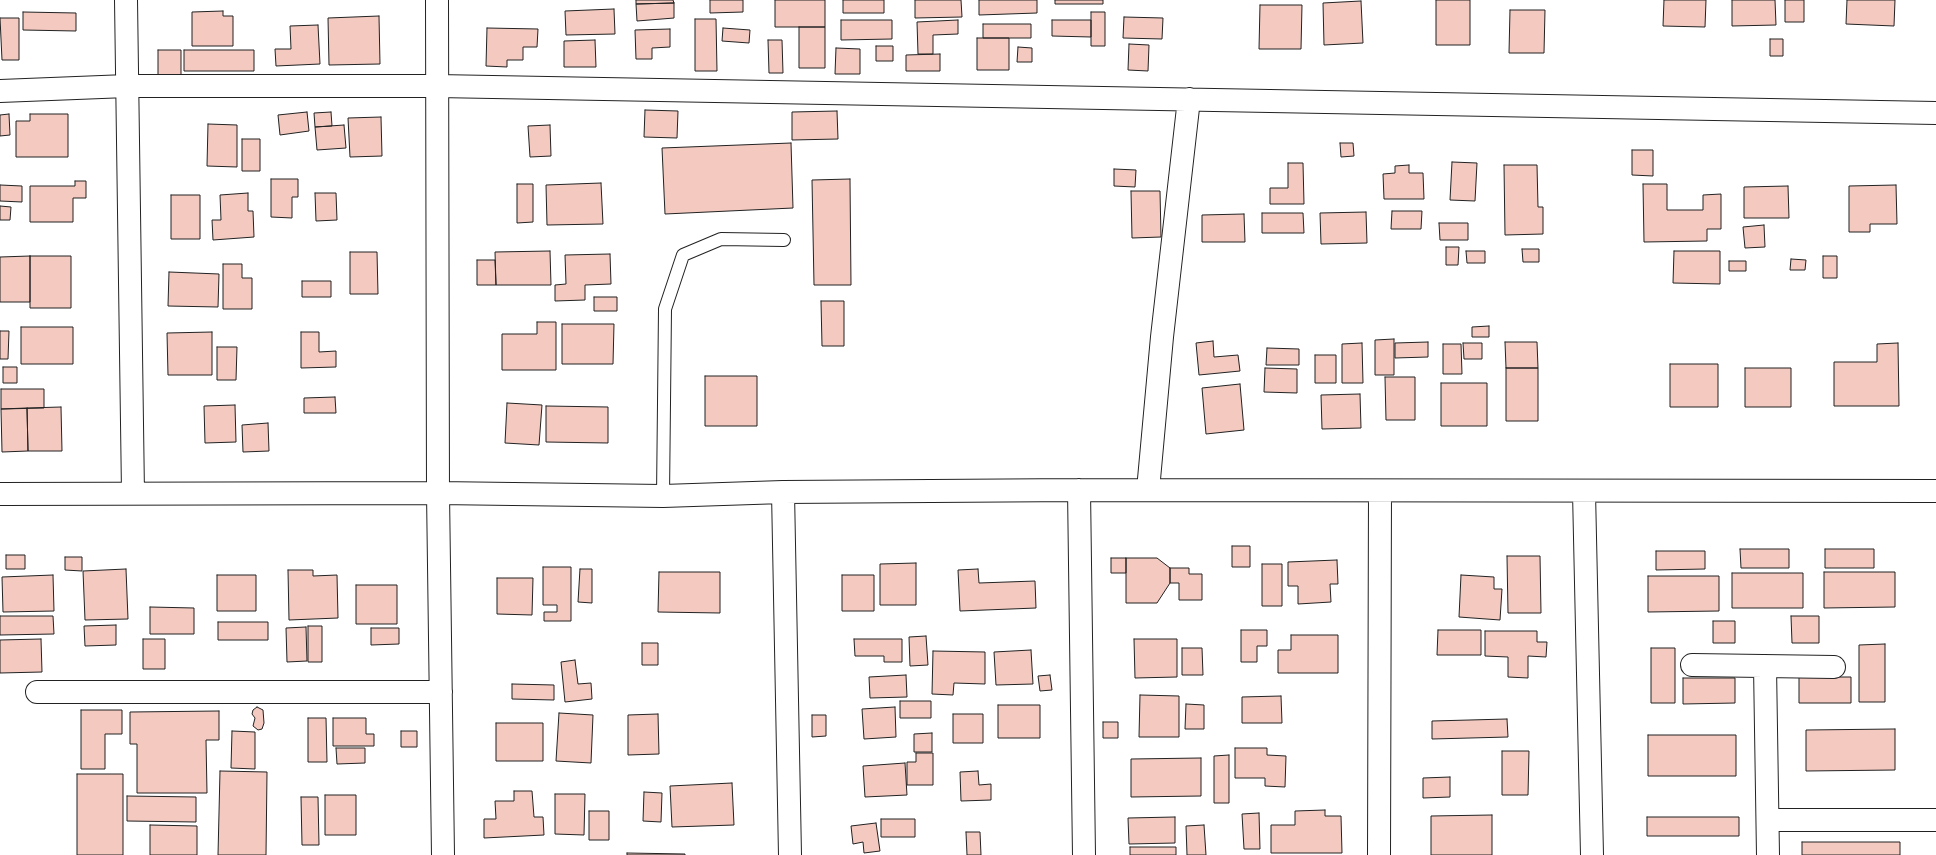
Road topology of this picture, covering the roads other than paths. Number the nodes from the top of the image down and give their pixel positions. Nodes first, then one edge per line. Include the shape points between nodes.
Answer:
1 (126, 0) edge
2 (437, 0) edge
3 (127, 86) junction
4 (437, 86) junction
5 (0, 90) edge
6 (1189, 99) junction
7 (1936, 113) edge
8 (784, 240) dead end
9 (1079, 490) junction
10 (1148, 490) junction
11 (1380, 491) junction
12 (1936, 491) edge
13 (783, 492) junction
14 (1584, 492) junction
15 (133, 493) junction
16 (438, 493) junction
17 (0, 494) edge
18 (663, 496) junction
19 (1692, 665) dead end
20 (1765, 666) junction
21 (1834, 667) dead end
22 (37, 692) dead end
23 (441, 692) junction
24 (1768, 820) junction
25 (1936, 820) edge
26 (443, 855) edge
27 (790, 855) edge
28 (1084, 855) edge
29 (1379, 855) edge
30 (1592, 855) edge
31 (1768, 855) edge

1 - 3 street
2 - 4 street
3 - 4 street
3 - 5 street
3 - 15 street
4 - 6 street
4 - 16 street
6 - 7 street
6 - 10 street via 1162,337
8 - 18 lane via 721,239 683,255 666,309
9 - 10 street
9 - 13 street
9 - 28 street
10 - 11 street
11 - 14 street
11 - 29 street
12 - 14 street
13 - 18 street
13 - 27 street
14 - 30 street
15 - 16 street
15 - 17 street
16 - 18 street
16 - 23 street
19 - 20 street
20 - 21 street
20 - 24 street
22 - 23 street
23 - 26 street
24 - 25 street
24 - 31 street

